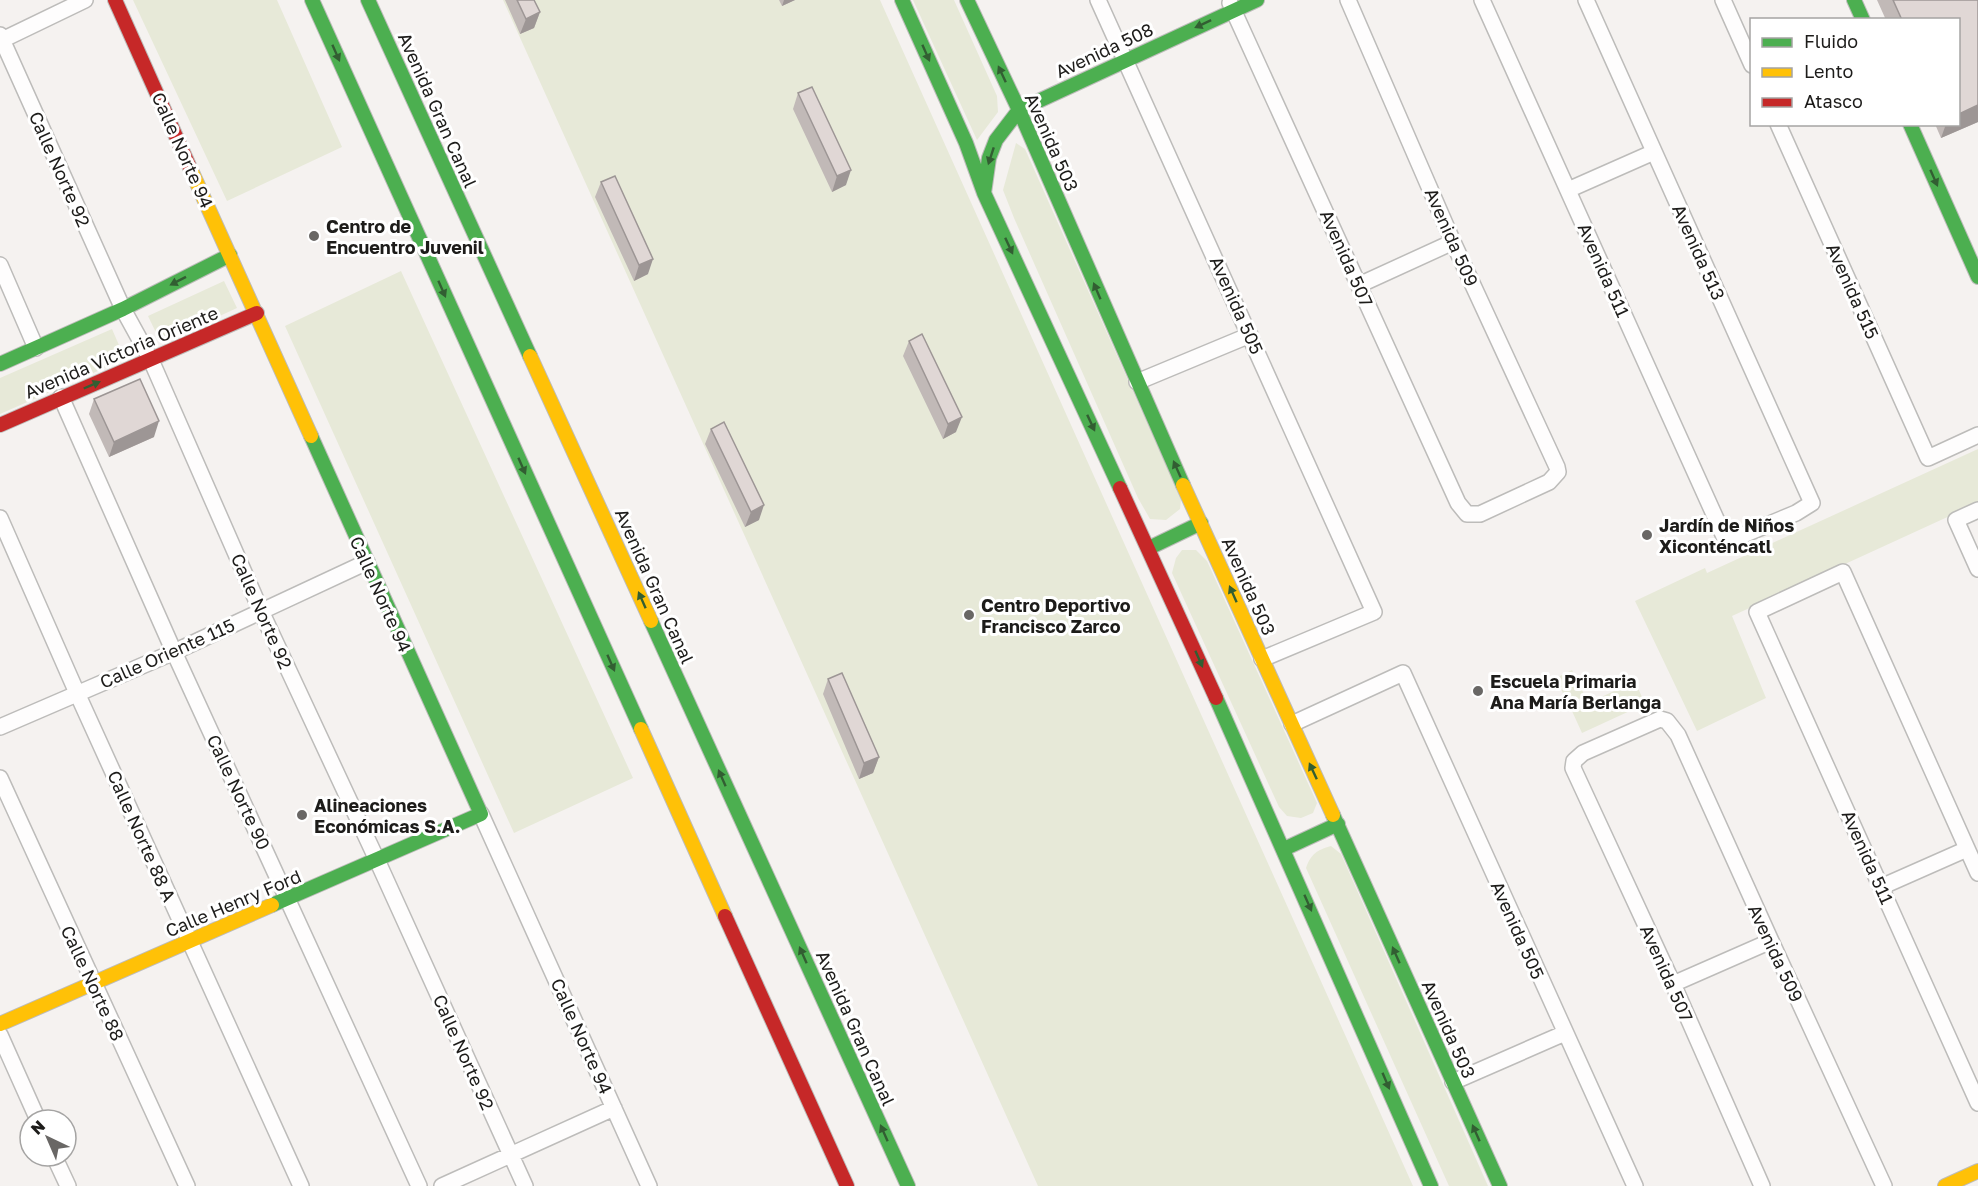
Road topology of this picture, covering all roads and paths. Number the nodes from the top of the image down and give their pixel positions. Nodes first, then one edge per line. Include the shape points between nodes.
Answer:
1 (85, 0) edge
2 (115, 0) edge
3 (312, 0) edge
4 (368, 0) edge
5 (902, 0) edge
6 (967, 0) edge
7 (1098, 0) edge
8 (1257, 0) edge
9 (1348, 0) edge
10 (1482, 0) edge
11 (1586, 0) edge
12 (1722, 0) edge
13 (1854, 0) edge
14 (1232, 5) edge
15 (1862, 18) edge
16 (1, 39) edge
17 (1126, 60) junction
18 (1750, 61) edge
19 (1019, 110) junction
20 (1779, 126) edge
21 (1911, 126) edge
22 (1654, 152) junction
23 (1568, 190) junction
24 (984, 193) junction
25 (1453, 242) junction
26 (230, 255) junction
27 (0, 265) edge
28 (1978, 277) edge
29 (1359, 285) junction
30 (123, 309) junction
31 (256, 313) junction
32 (1250, 334) junction
33 (36, 348) junction
34 (151, 360) junction
35 (0, 364) edge
36 (1137, 382) junction
37 (62, 397) junction
38 (0, 424) edge
39 (1978, 435) edge
40 (1978, 510) edge
41 (1467, 514) joint
42 (0, 518) edge
43 (1201, 523) junction
44 (1726, 541) joint
45 (1149, 548) junction
46 (367, 562) junction
47 (1978, 569) edge
48 (261, 611) junction
49 (174, 652) junction
50 (1262, 659) junction
51 (77, 693) junction
52 (1292, 724) junction
53 (0, 728) edge
54 (1574, 761) joint
55 (0, 778) edge
56 (481, 814) junction
57 (1338, 824) junction
58 (1284, 849) junction
59 (1967, 849) junction
60 (377, 860) junction
61 (1978, 873) edge
62 (1881, 887) junction
63 (288, 900) junction
64 (189, 940) junction
65 (1771, 941) junction
66 (92, 983) junction
67 (1673, 984) junction
68 (0, 1024) edge
69 (1565, 1033) junction
70 (0, 1035) edge
71 (1453, 1082) junction
72 (1978, 1103) edge
73 (33, 1108) edge
74 (614, 1108) junction
75 (511, 1155) junction
76 (60, 1168) edge
77 (1978, 1171) edge
78 (68, 1186) edge
79 (187, 1186) edge
80 (301, 1186) edge
81 (419, 1186) edge
82 (442, 1186) edge
83 (525, 1186) edge
84 (650, 1186) edge
85 (847, 1186) edge
86 (908, 1186) edge
87 (1431, 1186) edge
88 (1500, 1186) edge
89 (1635, 1186) edge
90 (1762, 1186) edge
91 (1884, 1186) edge
92 (1944, 1186) edge

1 - 16 street
2 - 26 main road, Calle Norte 94
3 -> 85 main road
86 -> 4 main road, Avenida Gran Canal
5 -> 24 main road
19 -> 6 main road, Avenida 503
7 - 17 street, Avenida 505
8 - 14 main road, Avenida 508
9 - 25 street, Avenida 509
10 - 23 street, Avenida 511
11 - 22 street, Avenida 513
12 - 18 street
13 - 15 main road
14 -> 17 main road, Avenida 508
14 - 29 street, Avenida 507
16 - 30 street, Calle Norte 92
17 - 19 main road, Avenida 508
17 - 32 street, Avenida 505
19 -> 24 main road, Avenida 508 via 996,140 988,158
36 -> 19 main road, Avenida 503
20 - 39 street, Avenida 515 via 1928,458
21 -> 28 main road
22 - 23 street
22 - 44 street, Avenida 513 via 1812,503
23 - 44 street, Avenida 511
24 -> 45 main road
25 - 29 street
25 - 41 street, Avenida 509 via 1558,472 1549,482 1480,514
26 -> 30 main road, Avenida Victoria Oriente
26 - 31 main road, Calle Norte 94
27 - 33 street
29 - 41 street, Avenida 507 via 1458,503
30 - 33 main road, Avenida Victoria Oriente
30 - 34 street, Calle Norte 92
31 - 34 main road, Avenida Victoria Oriente
31 - 46 main road, Calle Norte 94
32 - 36 street
32 - 50 street, Avenida 505 via 1374,612
33 - 35 main road, Avenida Victoria Oriente
37 -> 34 main road, Avenida Victoria Oriente
34 - 48 street, Calle Norte 92
43 -> 36 main road, Avenida 503
37 - 38 main road, Avenida Victoria Oriente
37 - 49 street, Calle Norte 90
40 - 47 street via 1956,520
42 - 51 street, Calle Norte 88 A
43 - 45 main road
50 -> 43 main road, Avenida 503
45 -> 58 main road
46 - 48 street, Calle Oriente 115
46 - 56 main road, Calle Norte 94
48 - 49 street, Calle Oriente 115
48 - 60 street, Calle Norte 92
49 - 51 street, Calle Oriente 115
49 - 63 street, Calle Norte 90
50 - 52 main road, Avenida 503
51 - 53 street, Calle Oriente 115
51 - 64 street, Calle Norte 88 A
57 -> 52 main road, Avenida 503
52 - 69 street, Avenida 505 via 1403,673
54 - 65 street, Avenida 509 via 1583,753 1652,721 1667,721 1678,735
54 - 67 street, Avenida 507 via 1575,774
55 - 66 street, Calle Norte 88
56 - 60 main road, Calle Henry Ford
56 - 74 street, Calle Norte 94
57 - 58 main road
71 -> 57 main road, Avenida 503
58 -> 87 main road
59 - 61 street
59 - 62 street
59 - 62 street, Avenida 511 via 1843,572 1757,612
60 - 63 main road, Calle Henry Ford
60 - 75 street, Calle Norte 92
62 - 72 street, Avenida 511
63 - 64 main road, Calle Henry Ford
63 - 81 street, Calle Norte 90
64 - 66 main road, Calle Henry Ford
64 - 80 street, Calle Norte 88 A
65 - 67 street
65 - 91 street, Avenida 509
66 - 68 main road, Calle Henry Ford
66 - 79 street, Calle Norte 88
67 - 90 street, Avenida 507
69 - 71 street
69 - 89 street, Avenida 505
70 - 73 street
88 -> 71 main road, Avenida 503
74 - 75 street
74 - 84 street, Calle Norte 94
75 - 82 street
75 - 83 street, Calle Norte 92
76 - 78 street
77 - 92 main road

